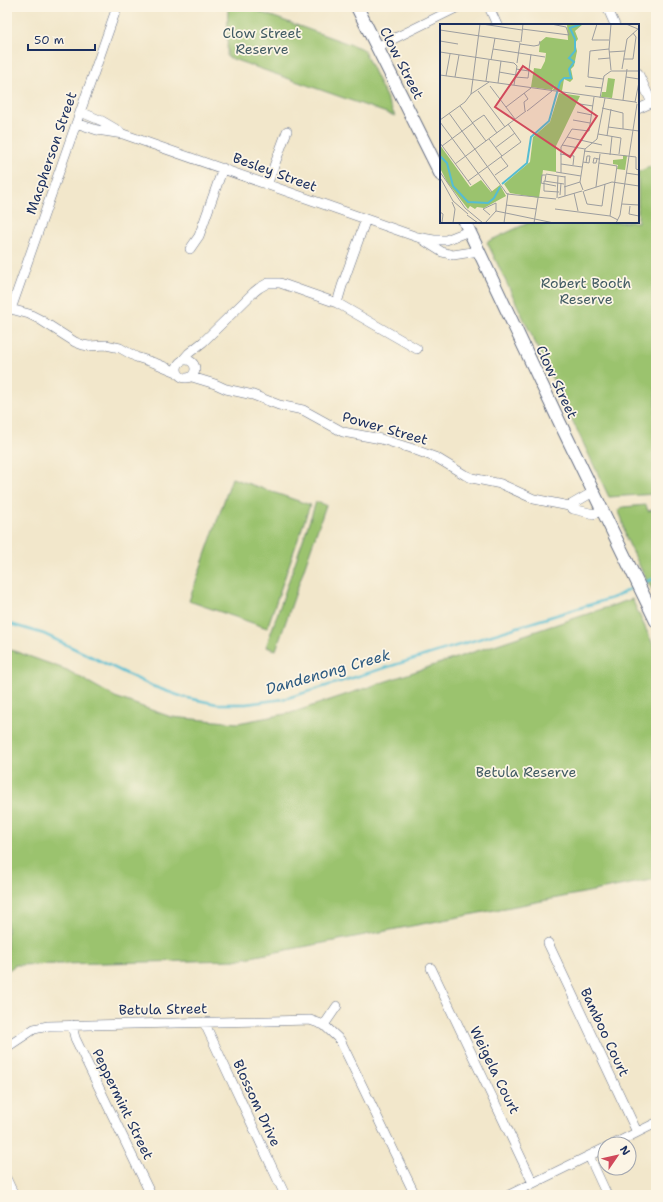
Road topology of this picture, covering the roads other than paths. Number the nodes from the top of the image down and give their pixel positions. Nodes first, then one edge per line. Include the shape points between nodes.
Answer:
1 (117, 7) edge
2 (357, 7) edge
3 (458, 7) edge
4 (489, 7) edge
5 (607, 7) edge
6 (498, 24) edge
7 (615, 24) edge
8 (377, 47) junction
9 (639, 75) edge
10 (654, 102) edge
11 (639, 109) edge
12 (81, 112) junction
13 (76, 123) junction
14 (287, 131) dead end
15 (123, 134) junction
16 (223, 168) junction
17 (440, 172) edge
18 (267, 184) junction
19 (366, 219) junction
20 (467, 226) edge
21 (417, 237) junction
22 (190, 249) dead end
23 (479, 251) junction
24 (338, 304) junction
25 (9, 309) edge
26 (203, 342) junction
27 (417, 349) dead end
28 (182, 361) junction
29 (155, 363) junction
30 (194, 365) junction
31 (177, 372) junction
32 (192, 377) junction
33 (215, 384) junction
34 (593, 492) junction
35 (569, 506) junction
36 (602, 510) junction
37 (653, 616) edge
38 (548, 943) dead end
39 (431, 968) dead end
40 (337, 1006) dead end
41 (204, 1022) junction
42 (72, 1025) junction
43 (324, 1025) junction
44 (7, 1047) edge
45 (656, 1123) edge
46 (637, 1132) junction
47 (629, 1136) edge
48 (597, 1152) edge
49 (589, 1156) junction
50 (7, 1180) edge
51 (533, 1183) junction
52 (14, 1195) edge
53 (151, 1195) edge
54 (285, 1195) edge
55 (415, 1195) edge
56 (509, 1195) edge
57 (607, 1195) edge

1 - 12 street, Macpherson Street
2 - 8 main road, Clow Street
3 - 8 street
4 - 6 street
5 - 7 street
8 - 17 main road, Clow Street
9 - 10 street
10 - 11 street
12 - 13 street, Macpherson Street
12 - 15 street, Besley Street
13 - 15 street, Besley Street via 97,130
13 - 25 street, Macpherson Street
14 - 18 street
15 - 16 street, Besley Street
16 - 18 street, Besley Street
16 - 22 street via 199,236
18 - 19 street, Besley Street
19 - 21 street, Besley Street
19 - 24 street
20 - 21 street, Besley Street via 446,240
20 - 23 main road, Clow Street
21 - 23 street, Besley Street via 442,252 453,255
23 - 34 main road, Clow Street
24 - 26 street via 280,283 268,283 258,288
24 - 27 street
25 - 29 street via 29,314 83,345 113,346
26 - 28 street
26 - 30 street
28 - 29 street
28 - 30 street via 187,360
28 - 31 street via 177,366
29 - 31 street
30 - 32 street via 195,373
30 - 33 street, Power Street
31 - 32 street via 183,378
32 - 33 street, Power Street
33 - 35 street, Power Street via 279,405 303,410 343,432 381,439 410,448 437,458 472,478 501,484 534,499
34 - 35 street
34 - 36 main road, Clow Street
35 - 36 street, Power Street via 594,514
36 - 37 main road, Clow Street
38 - 46 street, Bamboo Court
39 - 51 street, Weigela Court
40 - 43 street
41 - 42 street, Betula Street
41 - 43 street, Betula Street via 310,1020
41 - 54 street, Blossom Drive
42 - 44 street, Betula Street via 37,1027
42 - 53 street, Peppermint Street via 75,1038
43 - 55 street, Betula Street via 340,1040
45 - 46 street
46 - 47 street
48 - 49 street
49 - 51 street
49 - 57 street
50 - 52 street
51 - 56 street

